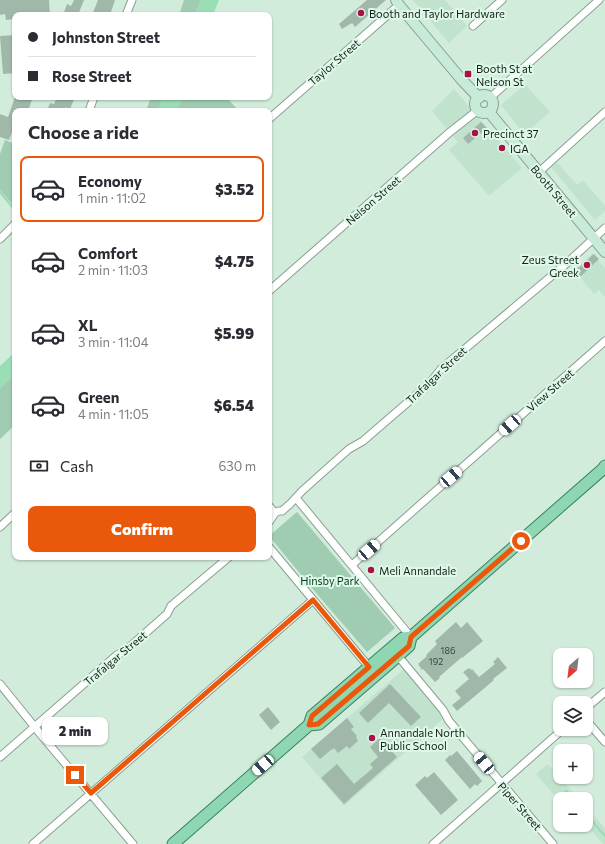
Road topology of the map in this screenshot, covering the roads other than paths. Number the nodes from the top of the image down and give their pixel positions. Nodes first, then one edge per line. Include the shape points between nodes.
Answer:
1 (132, 0) edge
2 (502, 0) edge
3 (599, 0) edge
4 (398, 3) edge
5 (127, 12) edge
6 (473, 26) dead end
7 (479, 98) junction
8 (490, 98) junction
9 (478, 110) junction
10 (489, 112) junction
11 (605, 112) edge
12 (272, 116) edge
13 (539, 172) junction
14 (12, 227) edge
15 (605, 228) edge
16 (594, 238) junction
17 (0, 239) edge
18 (605, 252) edge
19 (272, 288) edge
20 (605, 341) edge
21 (604, 468) edge
22 (296, 498) junction
23 (272, 510) edge
24 (275, 513) junction
25 (12, 516) edge
26 (272, 518) edge
27 (0, 526) edge
28 (272, 552) edge
29 (225, 560) edge
30 (352, 565) junction
31 (313, 600) junction
32 (411, 637) junction
33 (398, 656) junction
34 (369, 667) junction
35 (0, 684) edge
36 (605, 692) edge
37 (593, 702) edge
38 (309, 725) junction
39 (35, 727) junction
40 (593, 728) edge
41 (555, 736) edge
42 (605, 742) edge
43 (0, 757) edge
44 (502, 784) junction
45 (91, 793) junction
46 (33, 844) edge
47 (133, 844) edge
48 (173, 844) edge
49 (433, 844) edge
50 (553, 844) edge

1 - 5 street
2 - 6 street
3 - 8 street
4 - 7 main road
4 - 12 street, Taylor Street
7 - 8 main road
7 - 9 main road via 475,103
8 - 10 main road via 493,105
9 - 10 main road
9 - 19 street, Nelson Street
10 - 13 main road, Booth Street
11 - 13 street
13 - 16 main road, Booth Street
14 - 17 street
15 - 16 street, Trafalgar Street
16 - 18 main road, Booth Street
16 - 22 street, Trafalgar Street via 441,369 428,384 363,441 349,449
20 - 30 street, View Street
21 - 32 main road
22 - 24 street, Trafalgar Street via 282,511
22 - 30 street
23 - 24 street
24 - 26 street, Trafalgar Street
25 - 27 street
28 - 31 street
29 - 39 street, Trafalgar Street via 171,606 167,614 125,651 117,655
30 - 32 street
31 - 34 street
31 - 45 street
32 - 33 main road via 409,646
32 - 34 main road via 402,638
33 - 38 main road via 318,724
33 - 44 street, Piper Street
34 - 38 main road via 312,716
35 - 39 street
36 - 37 street
38 - 48 main road
39 - 43 street, Trafalgar Street
39 - 45 street
40 - 42 street
41 - 44 street
44 - 49 street
44 - 50 street, Piper Street
45 - 46 street
45 - 47 street

